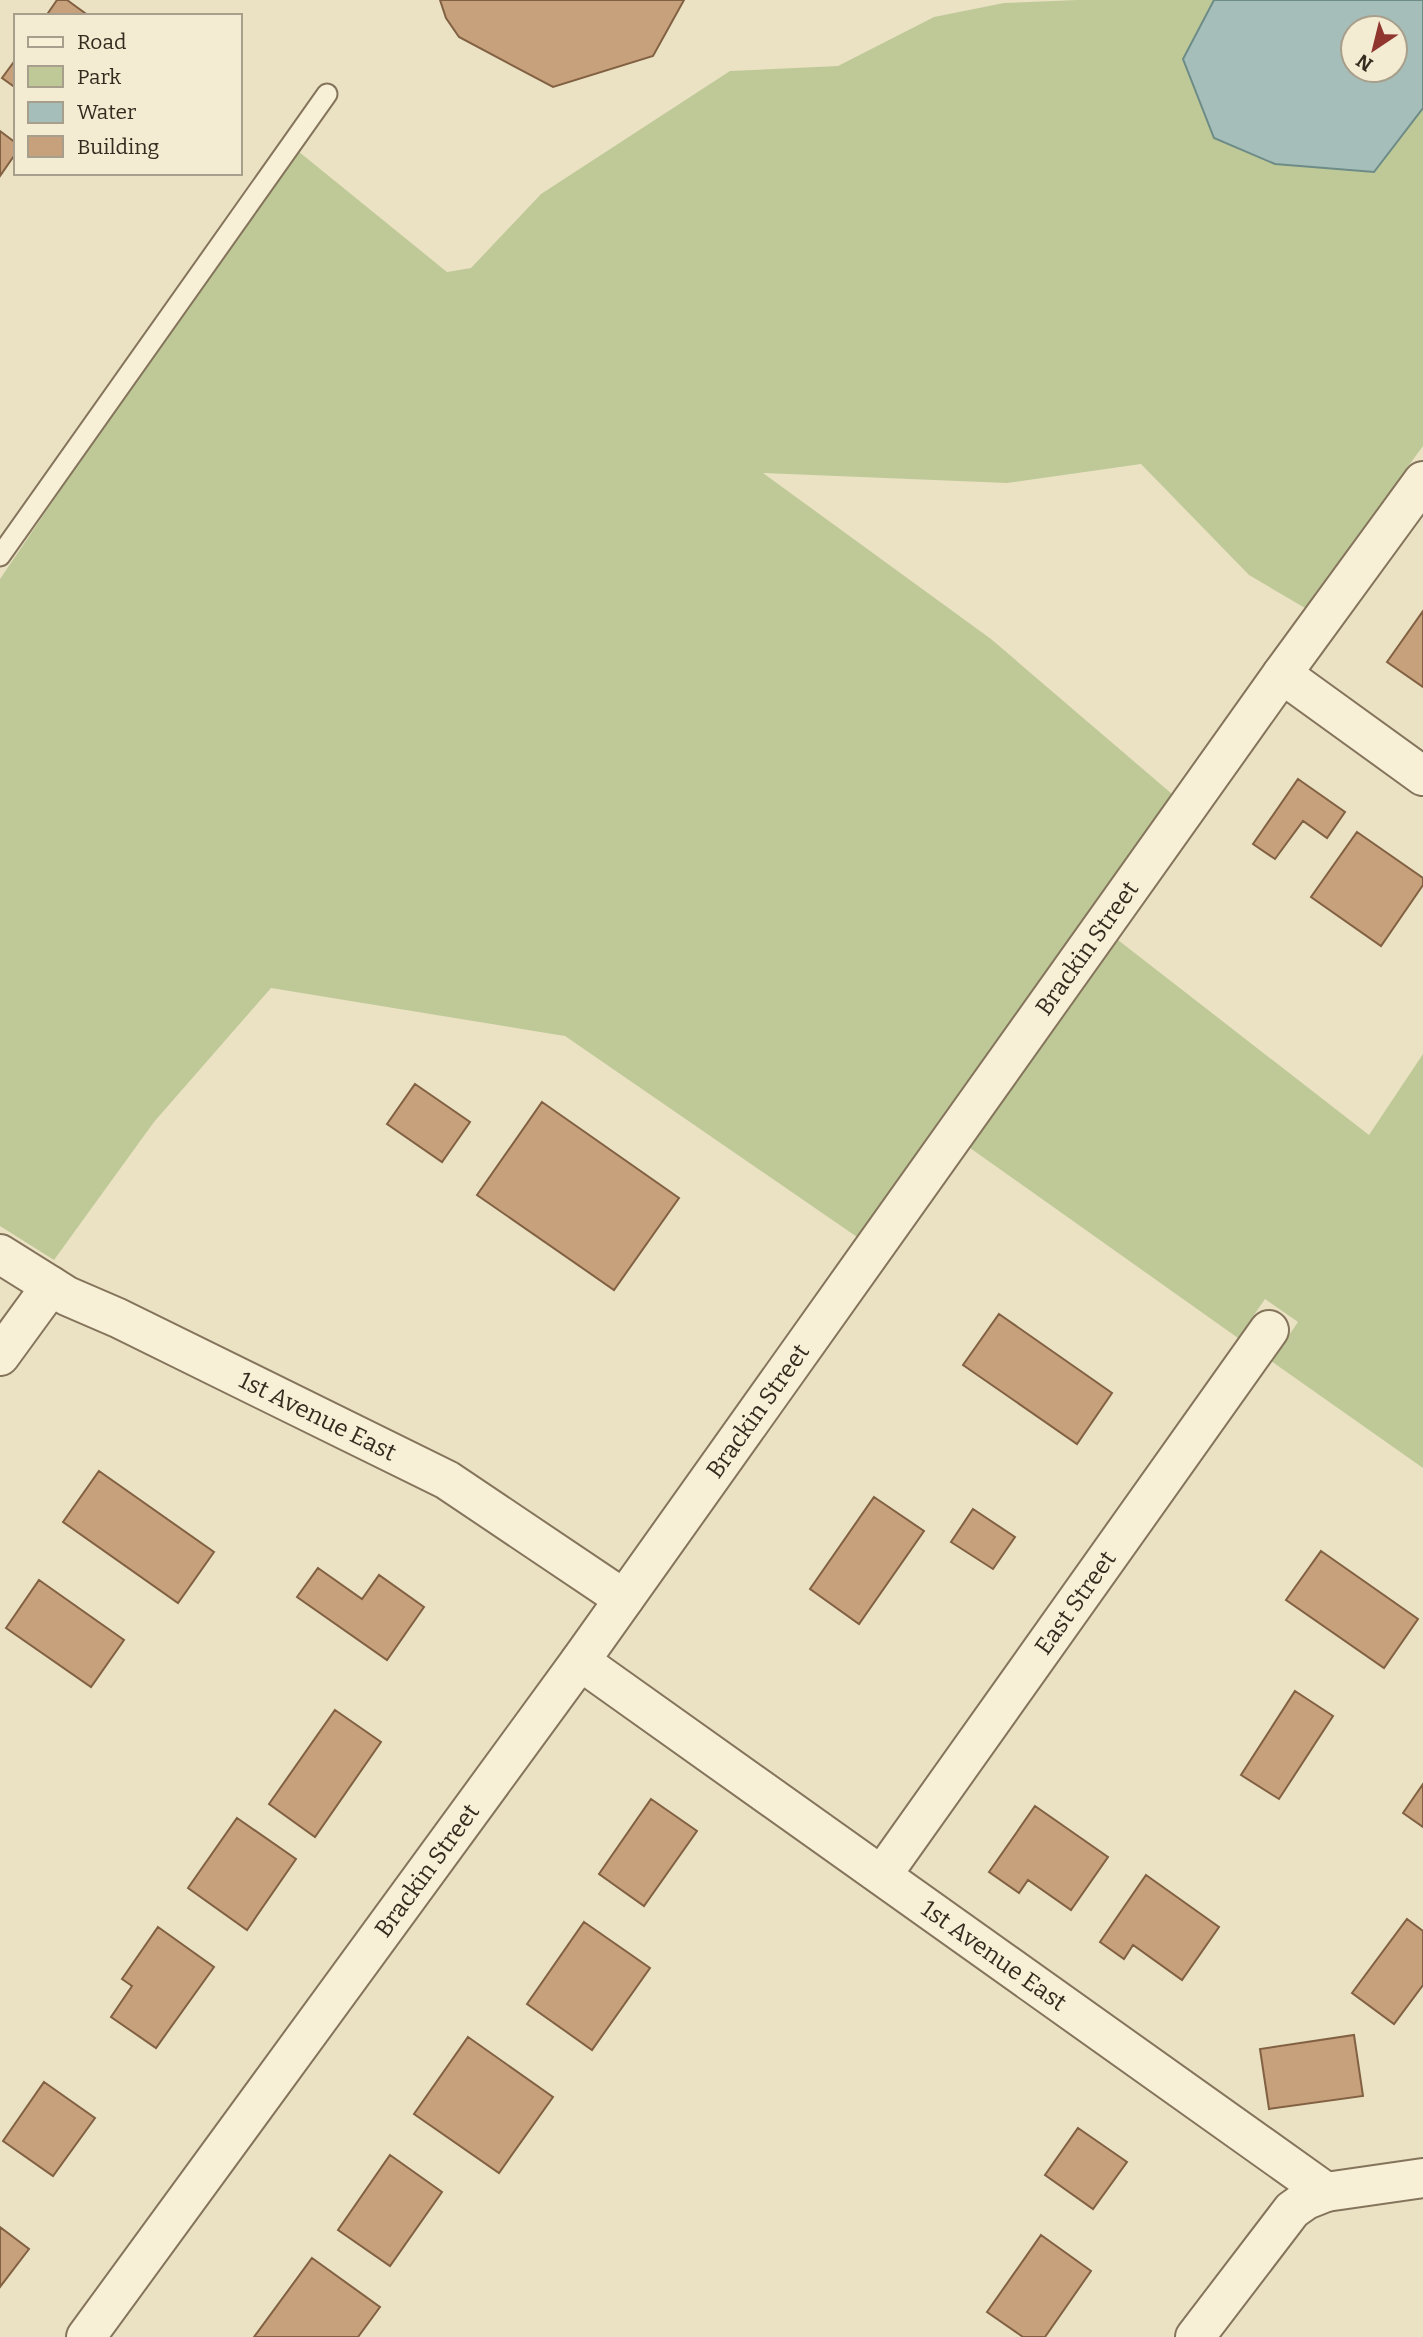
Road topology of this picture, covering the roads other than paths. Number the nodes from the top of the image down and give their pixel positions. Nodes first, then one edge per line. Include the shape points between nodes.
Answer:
1 (327, 94) dead end
2 (1423, 481) edge
3 (0, 556) edge
4 (1282, 674) junction
5 (1423, 776) edge
6 (0, 1254) edge
7 (51, 1286) junction
8 (1269, 1330) dead end
9 (0, 1356) edge
10 (624, 1599) junction
11 (580, 1661) junction
12 (882, 1875) junction
13 (1423, 2178) edge
14 (1326, 2192) junction
15 (86, 2337) edge
16 (1195, 2337) edge

1 - 3 lane
2 - 4 street, Brackin Street
4 - 5 street
4 - 10 street, Brackin Street
6 - 7 street, 1st Avenue East
7 - 9 street
7 - 10 street, 1st Avenue East via 447,1480
8 - 12 street, East Street
10 - 11 street, Brackin Street
11 - 12 street, 1st Avenue East
11 - 15 street, Brackin Street
12 - 14 street, 1st Avenue East
13 - 14 street
14 - 16 street via 1292,2210

